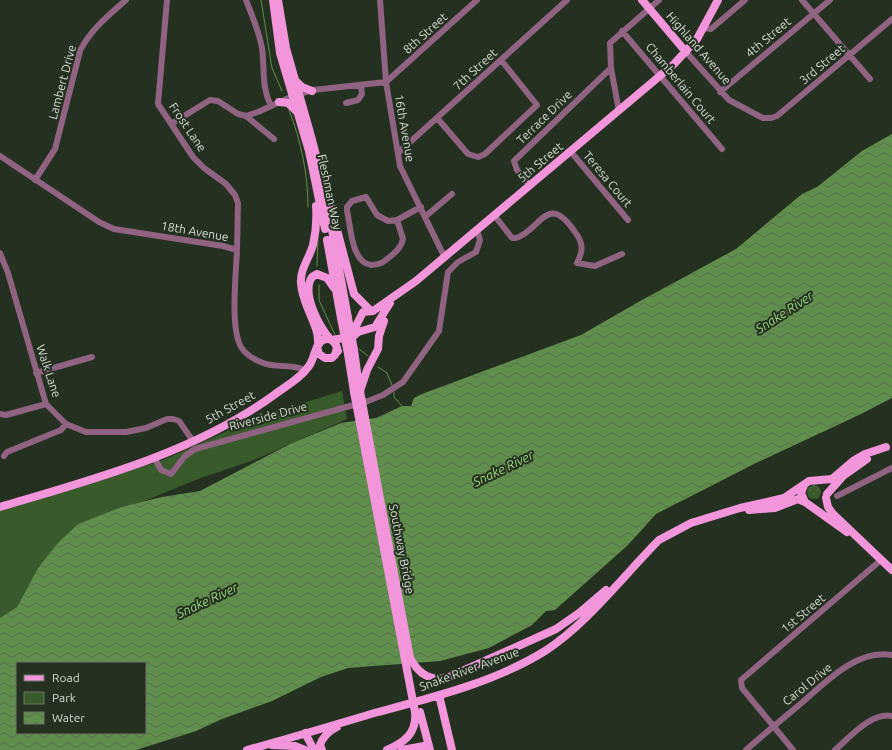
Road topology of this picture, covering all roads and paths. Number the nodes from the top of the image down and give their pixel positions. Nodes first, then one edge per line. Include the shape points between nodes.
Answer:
1 (126, 0) edge
2 (167, 0) edge
3 (246, 0) edge
4 (273, 0) edge
5 (278, 0) edge
6 (380, 0) edge
7 (477, 0) edge
8 (567, 0) edge
9 (642, 0) edge
10 (659, 0) edge
11 (718, 0) edge
12 (745, 0) edge
13 (802, 0) edge
14 (830, 0) edge
15 (649, 8) junction
16 (813, 14) junction
17 (892, 19) edge
18 (704, 28) junction
19 (622, 31) junction
20 (686, 52) junction
21 (849, 56) junction
22 (501, 60) junction
23 (611, 68) junction
24 (661, 76) junction
25 (870, 79) dead end
26 (295, 80) junction
27 (386, 82) junction
28 (361, 86) junction
29 (312, 91) junction
30 (720, 92) junction
31 (296, 95) junction
32 (346, 103) dead end
33 (275, 104) junction
34 (619, 111) junction
35 (298, 113) junction
36 (246, 116) junction
37 (763, 118) joint
38 (438, 119) junction
39 (170, 124) junction
40 (274, 139) dead end
41 (722, 149) dead end
42 (570, 152) junction
43 (398, 153) junction
44 (0, 156) edge
45 (35, 180) junction
46 (324, 186) junction
47 (530, 186) junction
48 (317, 193) junction
49 (452, 194) dead end
50 (421, 207) junction
51 (426, 216) junction
52 (494, 216) junction
53 (397, 220) junction
54 (628, 220) dead end
55 (477, 230) junction
56 (237, 250) junction
57 (0, 253) edge
58 (622, 254) dead end
59 (444, 256) junction
60 (407, 288) junction
61 (336, 292) junction
62 (399, 297) junction
63 (371, 311) junction
64 (344, 318) junction
65 (378, 323) junction
66 (331, 339) junction
67 (318, 346) junction
68 (335, 355) junction
69 (92, 356) dead end
70 (324, 358) junction
71 (371, 361) junction
72 (311, 364) junction
73 (36, 373) junction
74 (303, 374) junction
75 (357, 392) junction
76 (46, 404) junction
77 (0, 414) edge
78 (66, 424) junction
79 (193, 441) junction
80 (889, 445) edge
81 (4, 456) dead end
82 (153, 458) junction
83 (892, 468) edge
84 (819, 480) junction
85 (805, 484) junction
86 (826, 496) junction
87 (837, 496) dead end
88 (807, 503) junction
89 (0, 507) edge
90 (724, 513) junction
91 (864, 544) junction
92 (881, 560) junction
93 (636, 565) junction
94 (892, 570) edge
95 (892, 655) edge
96 (410, 658) junction
97 (439, 695) junction
98 (418, 712) junction
99 (892, 716) edge
100 (348, 721) junction
101 (774, 726) junction
102 (305, 733) junction
103 (266, 745) junction
104 (426, 746) edge
105 (413, 749) edge
106 (247, 750) edge
107 (305, 750) edge
108 (314, 750) edge
109 (322, 750) edge
110 (387, 750) edge
111 (402, 750) edge
112 (452, 750) edge
113 (746, 750) edge
114 (793, 750) edge
115 (835, 750) edge

1 - 45 street, Lambert Drive via 84,42 55,149
2 - 39 street, Frost Lane via 158,104
3 - 33 street via 259,34 265,95
4 - 31 main road, Fleshman Way via 280,53
5 - 26 main road, Fleshman Way via 286,48
6 - 27 street
7 - 27 street, 8th Street
8 - 22 street, 7th Street
9 - 15 main road, Highland Avenue
10 - 15 street
11 - 18 main road, 5th Street
12 - 18 street via 710,29
13 - 16 street
14 - 16 street, 4th Street
15 - 19 street
15 - 20 main road, Highland Avenue
16 - 21 street
16 - 30 street, 4th Street
17 - 21 street, 3rd Street
18 - 20 main road, 5th Street
19 - 23 street via 610,43
19 - 24 street, Chamberlain Court
20 - 24 main road, 5th Street
20 - 30 street, Highland Avenue
21 - 25 street
21 - 37 street, 3rd Street via 777,116
22 - 38 street, 7th Street
22 - 38 street via 537,105 485,154 478,157 468,154
23 - 34 street
23 - 47 street, Terrace Drive via 514,161 517,170
24 - 34 main road, 5th Street
24 - 41 street, Chamberlain Court
26 - 29 main road via 302,87
26 - 31 main road, Fleshman Way
27 - 28 street, 16th Avenue
27 - 43 street, 16th Avenue
28 - 29 street, 16th Avenue
28 - 32 street via 362,94 358,100
29 - 31 street, 16th Avenue
30 - 37 street, Highland Avenue via 729,100
31 - 33 street, 16th Avenue
31 - 35 main road, Fleshman Way
31 - 46 main road, Fleshman Way
33 - 35 main road via 291,104
33 - 36 street, 16th Avenue
34 - 42 main road, 5th Street
35 - 48 main road, Fleshman Way
36 - 39 street via 238,114 218,101 210,100
36 - 40 street
38 - 43 street, 7th Street
39 - 56 street, Frost Lane via 193,157 226,184 235,195 238,203
42 - 47 main road, 5th Street
42 - 54 street, Teresa Court
43 - 50 street, 16th Avenue via 400,166
44 - 45 street, 18th Avenue
45 - 56 street, 18th Avenue via 114,229
46 - 63 main road via 354,294
46 - 64 main road, Fleshman Way
47 - 52 main road, 5th Street
48 - 61 main road, Fleshman Way
48 - 67 main road via 315,234 302,270 301,281 306,306 317,330
49 - 51 street
50 - 51 street, 16th Avenue
50 - 53 street
51 - 59 street, 16th Avenue
52 - 55 main road, 5th Street
52 - 58 street via 512,238 516,238 545,215 558,215 571,226 581,242 582,253 577,263 595,266
53 - 53 street via 403,239 400,248 380,264 368,264 362,260 356,252 347,211 349,204 354,199 366,198 380,218 388,221
55 - 59 main road, 5th Street
55 - 82 street, Riverside Drive via 480,240 476,252 458,262 448,272 439,331 403,382 368,401 195,449 185,456 171,474 159,468
56 - 74 street, 18th Avenue via 235,322 242,348 248,355 265,364 298,367 302,369
57 - 73 street, Walk Lane
59 - 60 main road, 5th Street
60 - 62 main road, 5th Street
60 - 63 main road, 5th Street
61 - 64 main road, Fleshman Way
61 - 66 main road via 322,275 317,274 309,281 308,288 318,323
62 - 65 main road, 5th Street via 387,306
62 - 71 main road via 383,323 378,349
63 - 65 main road via 376,314
63 - 66 main road, 5th Street via 362,314 354,330 344,338
64 - 75 main road, Fleshman Way, bridge
65 - 68 main road via 354,335
65 - 71 main road
66 - 67 main road via 323,340
66 - 68 main road via 337,348
67 - 70 main road via 319,354
67 - 72 main road, 5th Street
68 - 70 main road via 332,358
69 - 73 street
70 - 72 main road, 5th Street
71 - 75 main road
72 - 74 main road, 5th Street
73 - 76 street, Walk Lane
74 - 79 main road, 5th Street via 258,406
75 - 96 main road, Southway Bridge, bridge
75 - 98 main road, Southway Bridge, bridge
76 - 77 street via 6,415
76 - 78 street, Walk Lane
78 - 79 street, Walk Lane via 86,432 126,432 173,419 179,421
78 - 81 street via 61,430 6,452
79 - 82 main road, 5th Street
80 - 84 main road via 853,461 832,479
80 - 86 main road via 842,476
82 - 89 main road
83 - 87 street
84 - 85 main road
84 - 86 main road via 825,486
85 - 88 main road via 801,493
85 - 90 main road, Snake River Avenue via 784,498
86 - 88 main road via 820,504
86 - 91 main road via 830,510
88 - 90 main road, Snake River Avenue via 798,499 775,508
88 - 91 main road
90 - 93 main road, Snake River Avenue via 691,523 668,534
91 - 92 main road
92 - 94 main road
92 - 101 street, 1st Street via 744,677 740,684 742,688
93 - 96 main road via 556,629 498,656 441,679 424,675
93 - 97 main road, Snake River Avenue via 572,629 545,651 499,674
95 - 101 street, Carol Drive via 878,654 848,666
96 - 98 main road, Southway Bridge
97 - 100 main road, Snake River Avenue
97 - 112 main road
98 - 104 main road
98 - 110 main road via 410,736 398,746
99 - 115 street via 877,716
100 - 102 main road, Snake River Avenue
100 - 109 main road via 326,734 320,743
101 - 113 street, Carol Drive
101 - 114 street
102 - 103 main road, Snake River Avenue
102 - 108 main road
103 - 106 main road, Snake River Avenue
103 - 107 main road via 289,745
104 - 105 main road
105 - 111 main road

